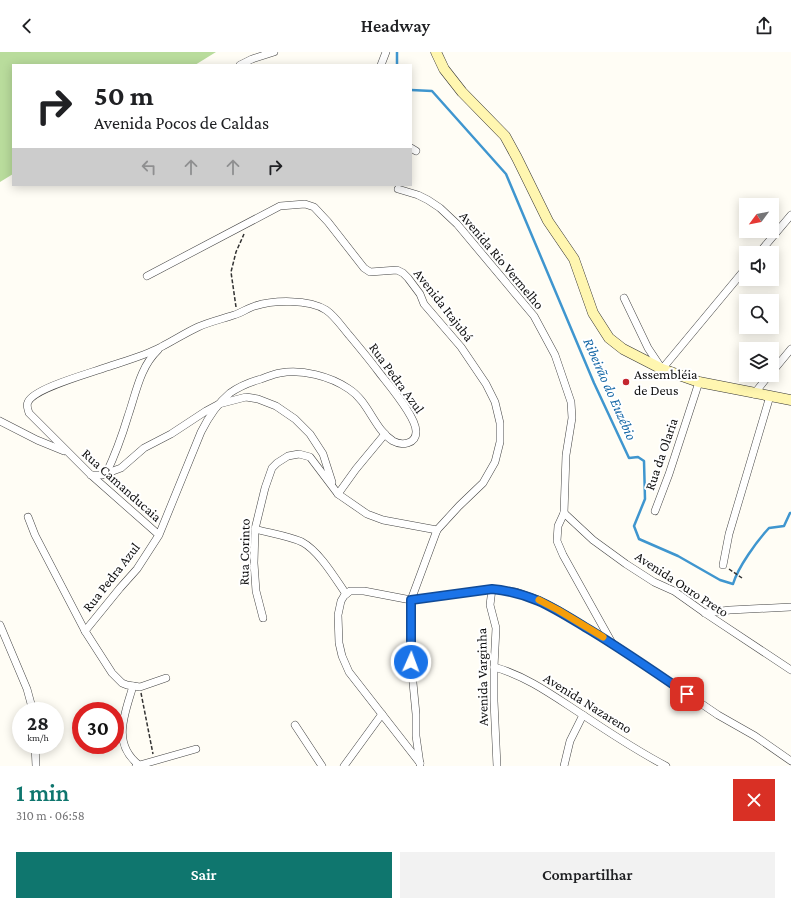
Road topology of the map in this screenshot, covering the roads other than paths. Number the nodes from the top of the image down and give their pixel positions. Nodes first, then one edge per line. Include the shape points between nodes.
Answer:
1 (274, 52) edge
2 (386, 52) edge
3 (436, 52) edge
4 (242, 64) edge
5 (381, 64) edge
6 (398, 189) dead end
7 (791, 215) edge
8 (765, 246) edge
9 (147, 276) dead end
10 (739, 276) edge
11 (624, 298) dead end
12 (159, 348) junction
13 (791, 348) edge
14 (779, 363) edge
15 (662, 369) junction
16 (699, 382) junction
17 (763, 382) edge
18 (754, 394) junction
19 (770, 396) junction
20 (791, 400) edge
21 (219, 404) junction
22 (29, 413) joint
23 (0, 422) edge
24 (384, 434) junction
25 (68, 453) junction
26 (106, 474) junction
27 (91, 475) junction
28 (336, 491) junction
29 (655, 511) dead end
30 (564, 513) junction
31 (28, 518) dead end
32 (255, 529) junction
33 (437, 530) junction
34 (159, 535) junction
35 (723, 565) dead end
36 (492, 589) junction
37 (346, 594) junction
38 (411, 600) junction
39 (791, 607) edge
40 (704, 613) junction
41 (263, 618) dead end
42 (0, 625) edge
43 (85, 631) junction
44 (612, 643) junction
45 (494, 667) junction
46 (791, 670) edge
47 (166, 678) dead end
48 (136, 687) junction
49 (31, 702) edge
50 (382, 714) junction
51 (583, 715) junction
52 (295, 725) dead end
53 (196, 749) dead end
54 (35, 754) edge
55 (791, 761) edge
56 (140, 765) edge
57 (421, 765) edge
58 (36, 766) edge
59 (322, 766) edge
60 (344, 766) edge
61 (497, 766) edge
62 (564, 766) edge
63 (666, 766) edge

1 - 4 street
2 - 5 street
3 - 15 street via 444,69 462,92 505,136 548,221 574,259 593,313 609,338 623,349
6 - 30 street, Avenida Rio Vermelho via 428,200 457,224 534,316 555,356 571,402 572,418 566,455
7 - 8 street
9 - 33 street, Avenida Itajubá via 280,206 300,204 314,207 364,268 370,272 396,270 403,273 420,294 424,304 461,347 486,384 495,402 500,423 496,462 483,483
10 - 15 street
11 - 15 street via 648,348
12 - 22 street, Rua Pedra Azul via 49,388 32,397 27,407
12 - 24 street, Rua Pedra Azul via 198,327 256,306 272,302 314,305 326,310 337,321 375,367 415,423 415,436 410,443 394,442
12 - 26 street via 140,377 118,448
13 - 14 street
15 - 16 street
16 - 18 street
16 - 29 street, Rua da Olaria
17 - 18 street
18 - 19 street
19 - 20 street
19 - 35 street via 729,534
21 - 24 street, Rua Pedra Azul via 234,390 251,382 279,373 310,374 349,389 364,402
21 - 26 street via 144,448 121,468
21 - 28 street via 246,397 258,399 276,406 295,419 310,434 323,454
21 - 34 street, Rua Pedra Azul via 201,432
22 - 25 street, Rua Camanducaia
23 - 25 street, Rua Camanducaia
24 - 28 street
25 - 27 street, Rua Camanducaia
26 - 27 street
27 - 34 street, Rua Camanducaia
28 - 32 street, Rua Corinto via 310,457 299,454 288,456 272,468
28 - 33 street, Rua Corinto via 367,514 383,520
30 - 40 street, Avenida Ouro Preto via 593,540 626,564
30 - 44 street, Avenida Rio Vermelho via 558,526 557,541
31 - 43 street
32 - 37 street via 302,542 312,549
32 - 41 street, Rua Corinto via 256,592
33 - 38 street
34 - 43 street, Rua Pedra Azul via 137,569
36 - 38 street
36 - 44 street via 516,592 539,600
36 - 45 street, Avenida Varginha via 490,605 496,628
37 - 38 street via 350,591 364,591
37 - 50 street via 341,601 338,616 342,656 349,672
38 - 57 street via 411,662 416,736
39 - 40 street
40 - 46 street, Avenida Ouro Preto
42 - 49 street
43 - 48 street via 112,673 122,683
44 - 55 street
45 - 51 street, Avenida Nazareno via 529,682
45 - 61 street, Avenida Varginha
47 - 48 street
48 - 56 street via 122,726 128,753
50 - 57 street
50 - 60 street
51 - 62 street via 570,741
51 - 63 street, Avenida Nazareno
52 - 59 street
53 - 56 street
54 - 58 street

